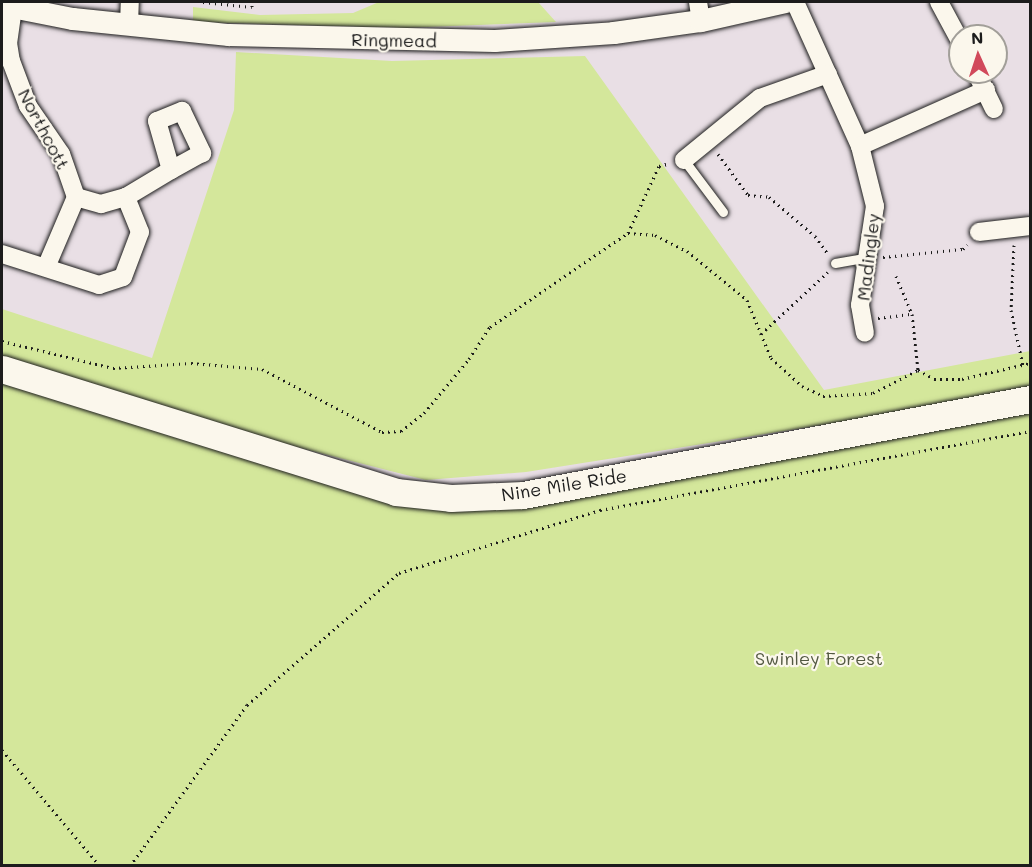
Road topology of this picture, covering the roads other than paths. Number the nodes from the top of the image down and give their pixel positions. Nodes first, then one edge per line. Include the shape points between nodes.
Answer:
1 (130, 2) edge
2 (785, 2) edge
3 (795, 2) edge
4 (939, 2) edge
5 (8, 6) edge
6 (700, 11) edge
7 (951, 24) edge
8 (129, 25) junction
9 (6, 62) edge
10 (828, 74) junction
11 (983, 84) edge
12 (986, 90) junction
13 (994, 110) dead end
14 (860, 146) junction
15 (684, 160) joint
16 (171, 170) dead end
17 (76, 197) junction
18 (126, 197) junction
19 (723, 212) dead end
20 (1030, 226) edge
21 (979, 232) road end
22 (2, 254) edge
23 (869, 257) junction
24 (834, 263) road end
25 (47, 265) junction
26 (864, 326) road end
27 (2, 369) edge
28 (1030, 399) edge

1 - 8 street
2 - 6 street, Ringmead
3 - 10 street, Madingley
4 - 7 street
5 - 8 street, Ringmead
5 - 9 street, Northcott
6 - 8 street, Ringmead via 614,33 495,41 229,35
9 - 17 street, Northcott via 28,106 61,154
10 - 14 street, Madingley
10 - 15 street via 760,98
11 - 12 street
12 - 13 street
12 - 14 street
14 - 23 street, Madingley via 875,206
15 - 19 lane
16 - 18 street
17 - 18 street via 101,204
17 - 25 street
18 - 25 street via 140,232 123,278 99,285
20 - 21 street
22 - 25 street
23 - 24 lane
23 - 26 street, Madingley via 860,305
27 - 28 main road, Nine Mile Ride via 396,492 451,498 523,495

